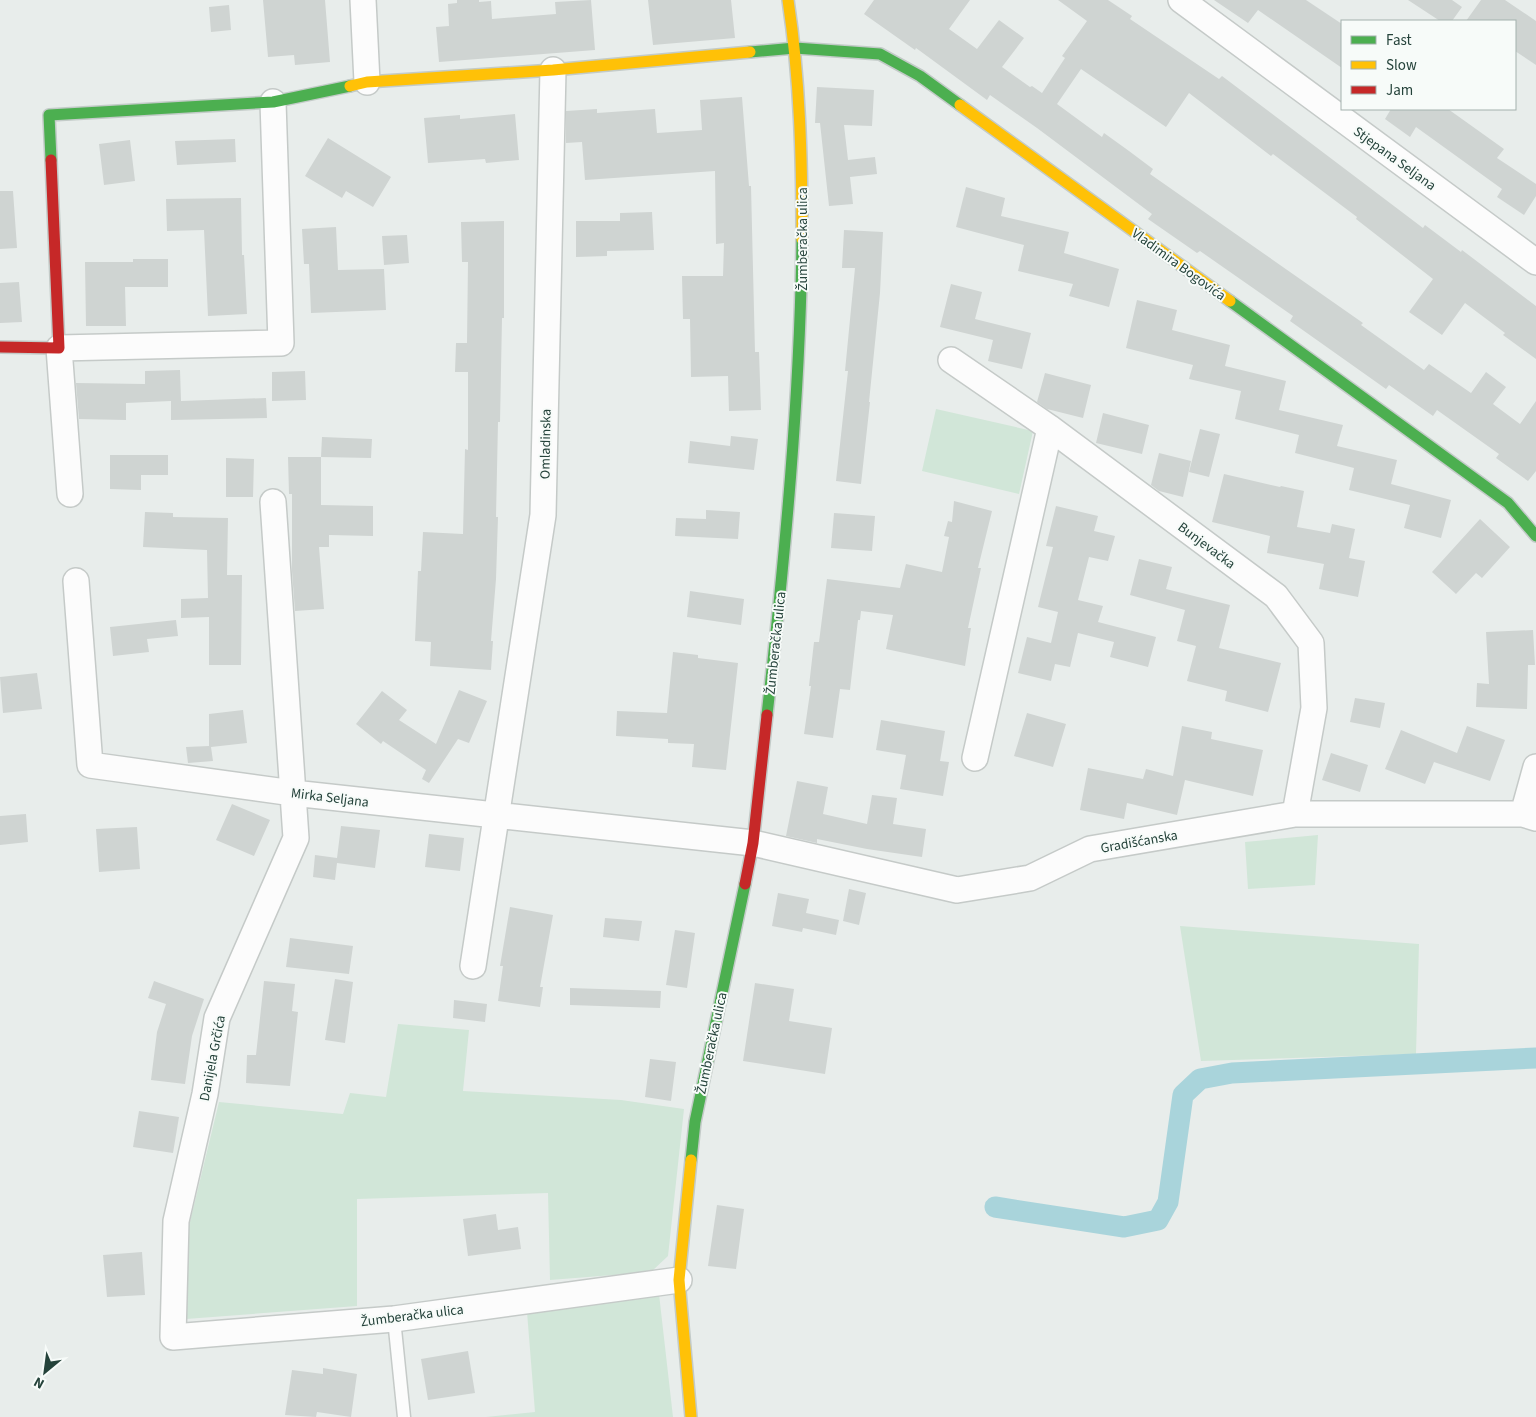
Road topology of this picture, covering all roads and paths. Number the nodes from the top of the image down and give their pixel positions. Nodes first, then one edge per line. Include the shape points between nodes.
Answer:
1 (364, 0) edge
2 (788, 0) edge
3 (1181, 0) edge
4 (795, 48) junction
5 (553, 70) junction
6 (367, 82) junction
7 (273, 102) junction
8 (1536, 262) edge
9 (0, 347) edge
10 (59, 348) junction
11 (951, 360) dead end
12 (1050, 428) junction
13 (70, 494) dead end
14 (274, 502) dead end
15 (1536, 536) edge
16 (76, 581) dead end
17 (975, 758) dead end
18 (1536, 767) edge
19 (293, 793) junction
20 (1295, 814) junction
21 (496, 816) junction
22 (1530, 816) edge
23 (753, 843) junction
24 (473, 966) dead end
25 (679, 1280) junction
26 (394, 1319) junction
27 (173, 1336) joint
28 (404, 1417) edge
29 (691, 1417) edge

1 - 6 street
2 - 4 street, Žumberačka ulica
3 - 8 street, Stjepana Seljana
4 - 5 street, Vladimira Bogovića
4 - 15 street, Vladimira Bogovića via 880,54 920,76 1508,503
4 - 23 street, Žumberačka ulica via 802,178 801,312 784,568
5 - 6 street, Vladimira Bogovića
5 - 21 street, Omladinska via 543,515
6 - 7 street, Vladimira Bogovića
7 - 10 street, Vladimira Bogovića via 49,115
7 - 10 street via 281,343
9 - 10 street
10 - 13 street
11 - 12 street, Bunjevačka
12 - 17 street
12 - 20 street, Bunjevačka via 1276,596 1311,643 1314,708
14 - 19 street, Danijela Grčića
16 - 19 street, Mirka Seljana via 90,765
18 - 22 street
19 - 21 street, Mirka Seljana
19 - 27 street, Danijela Grčića via 296,838 217,1018 205,1094 176,1221
20 - 22 street, Gradišćanska
20 - 23 street, Gradišćanska via 1090,849 1030,878 957,890
21 - 23 street, Mirka Seljana
21 - 24 street, Omladinska
23 - 25 street, Žumberačka ulica via 695,1122
25 - 26 street, Žumberačka ulica
25 - 29 street, Žumberačka ulica
26 - 27 street, Žumberačka ulica
26 - 28 lane

